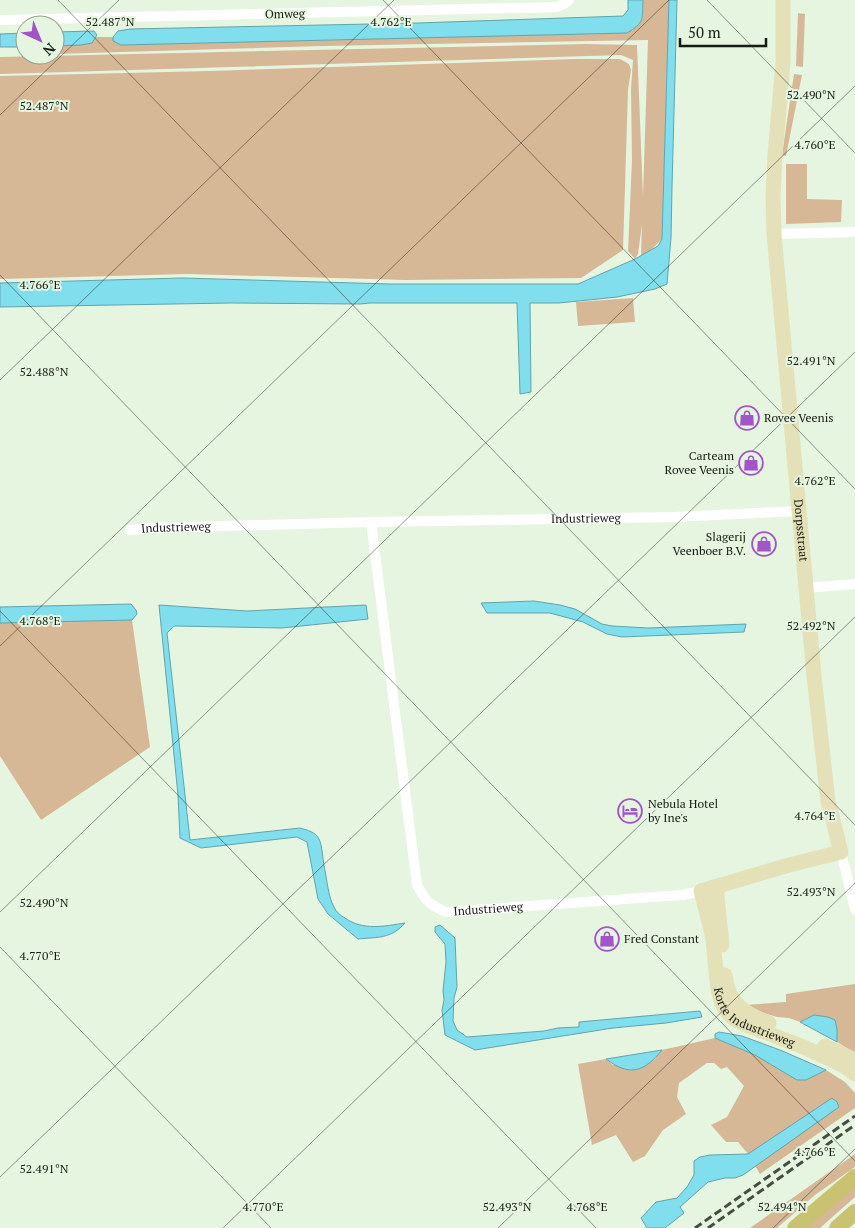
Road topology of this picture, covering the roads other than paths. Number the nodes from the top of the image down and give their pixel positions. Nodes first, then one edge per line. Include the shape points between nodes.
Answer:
1 (569, 0) edge
2 (783, 0) edge
3 (0, 20) edge
4 (855, 232) edge
5 (774, 234) junction
6 (800, 511) junction
7 (371, 522) junction
8 (130, 530) dead end
9 (855, 584) edge
10 (806, 588) junction
11 (840, 852) junction
12 (716, 886) junction
13 (701, 891) junction
14 (855, 909) edge
15 (855, 1060) edge
16 (855, 1074) edge
17 (855, 1177) edge
18 (855, 1212) edge
19 (795, 1228) edge
20 (837, 1228) edge

1 - 3 street, Omweg via 557,7
2 - 5 street, Dorpsstraat
4 - 5 street
5 - 6 street, Dorpsstraat
6 - 7 street, Industrieweg via 674,517
6 - 10 street, Dorpsstraat
7 - 8 street, Industrieweg
7 - 13 street, Industrieweg via 417,885 432,906 446,912
9 - 10 street
10 - 11 street, Dorpsstraat via 828,801
11 - 12 street, Industrieweg
11 - 14 street, Dorpsstraat
12 - 13 street, Industrieweg
12 - 15 street, Korte Industrieweg via 726,981 737,1004 751,1015
13 - 16 street, Korte Industrieweg via 712,938 718,990 728,1013 736,1021 806,1048
17 - 19 main road
18 - 20 main road

